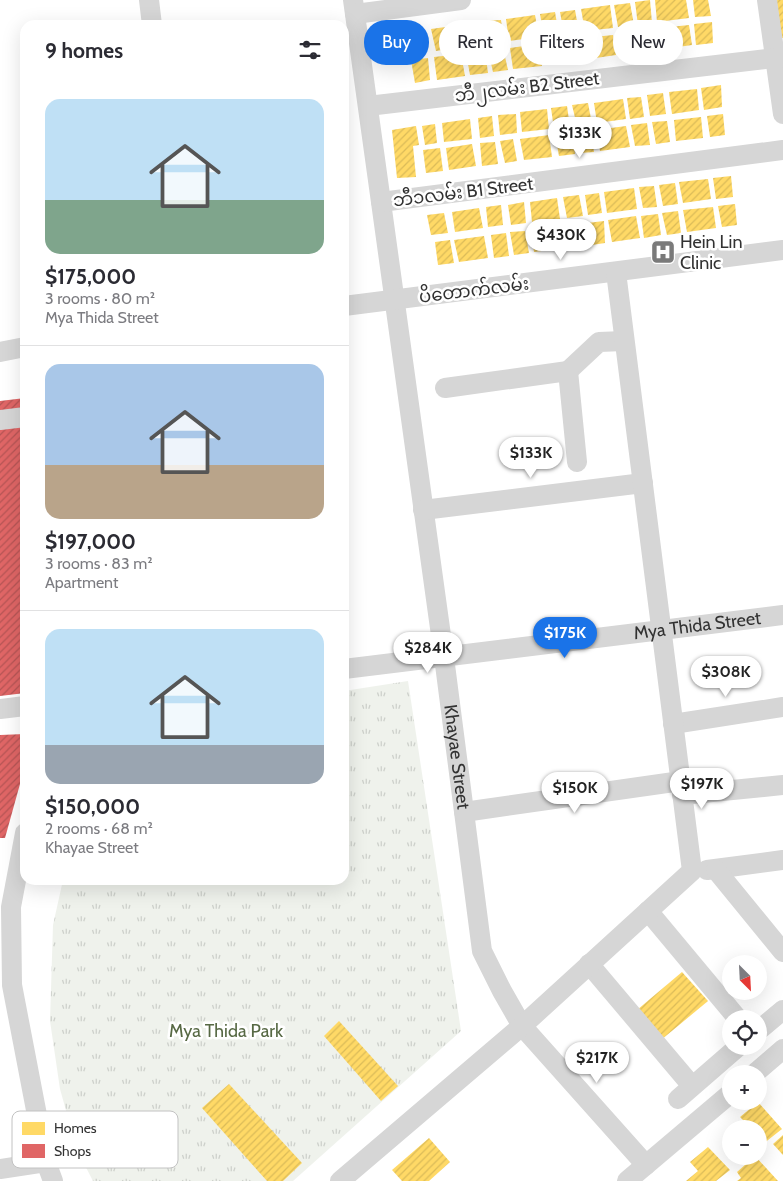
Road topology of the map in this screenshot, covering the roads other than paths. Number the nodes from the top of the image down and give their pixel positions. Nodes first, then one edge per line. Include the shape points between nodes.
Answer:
1 (149, 0) edge
2 (461, 0) edge
3 (768, 0) edge
4 (354, 7) edge
5 (151, 20) edge
6 (779, 58) edge
7 (368, 106) junction
8 (783, 114) edge
9 (783, 150) edge
10 (381, 202) junction
11 (783, 250) edge
12 (616, 272) junction
13 (394, 301) junction
14 (349, 306) edge
15 (624, 341) junction
16 (20, 349) edge
17 (0, 352) edge
18 (568, 371) junction
19 (445, 388) dead end
20 (20, 418) edge
21 (0, 420) edge
22 (577, 462) dead end
23 (643, 483) junction
24 (424, 510) junction
25 (783, 615) edge
26 (662, 630) junction
27 (444, 657) junction
28 (349, 668) edge
29 (20, 707) edge
30 (783, 707) edge
31 (0, 709) edge
32 (673, 724) junction
33 (783, 785) edge
34 (682, 788) junction
35 (464, 812) junction
36 (20, 859) edge
37 (783, 860) edge
38 (716, 870) junction
39 (692, 871) junction
40 (648, 911) junction
41 (783, 952) edge
42 (589, 964) junction
43 (730, 1010) edge
44 (783, 1010) edge
45 (767, 1023) edge
46 (522, 1026) junction
47 (783, 1049) edge
48 (729, 1055) edge
49 (764, 1065) edge
50 (722, 1101) edge
51 (36, 1111) edge
52 (646, 1165) junction
53 (48, 1168) edge
54 (50, 1168) edge
55 (53, 1181) edge
56 (60, 1181) edge
57 (340, 1181) edge
58 (627, 1181) edge

1 - 5 street
2 - 4 street
3 - 6 street
4 - 7 street, Khayae Street
6 - 7 street, ဘီ၂လမ်း B2 Street
6 - 8 street
7 - 10 street, Khayae Street
9 - 10 street, ဘီ၁လမ်း B1 Street
10 - 13 street, Khayae Street
11 - 12 street, ပိတောက်လမ်း
12 - 13 street, ပိတောက်လမ်း
12 - 15 street
13 - 14 street, ပိတောက်လမ်း
13 - 24 street, Khayae Street
15 - 18 street via 598,342
15 - 23 street
16 - 17 street
18 - 19 street
18 - 22 street
20 - 21 street
23 - 24 street
23 - 26 street
24 - 27 street, Khayae Street
25 - 26 street, Mya Thida Street
26 - 27 street, Mya Thida Street
26 - 32 street
27 - 28 street, Mya Thida Street
27 - 35 street, Khayae Street
29 - 31 street
30 - 32 street
32 - 34 street
33 - 34 street
34 - 35 street
34 - 39 street
35 - 46 street, Khayae Street via 482,951
36 - 51 street via 11,907 12,985
37 - 38 street
38 - 39 street
38 - 41 street
39 - 40 street
40 - 42 street
40 - 43 street
42 - 46 street
42 - 48 street via 685,1093
44 - 45 street
46 - 52 street, Khayae Street
46 - 57 street
47 - 49 street
50 - 52 street
52 - 58 street
53 - 55 street
54 - 56 street

